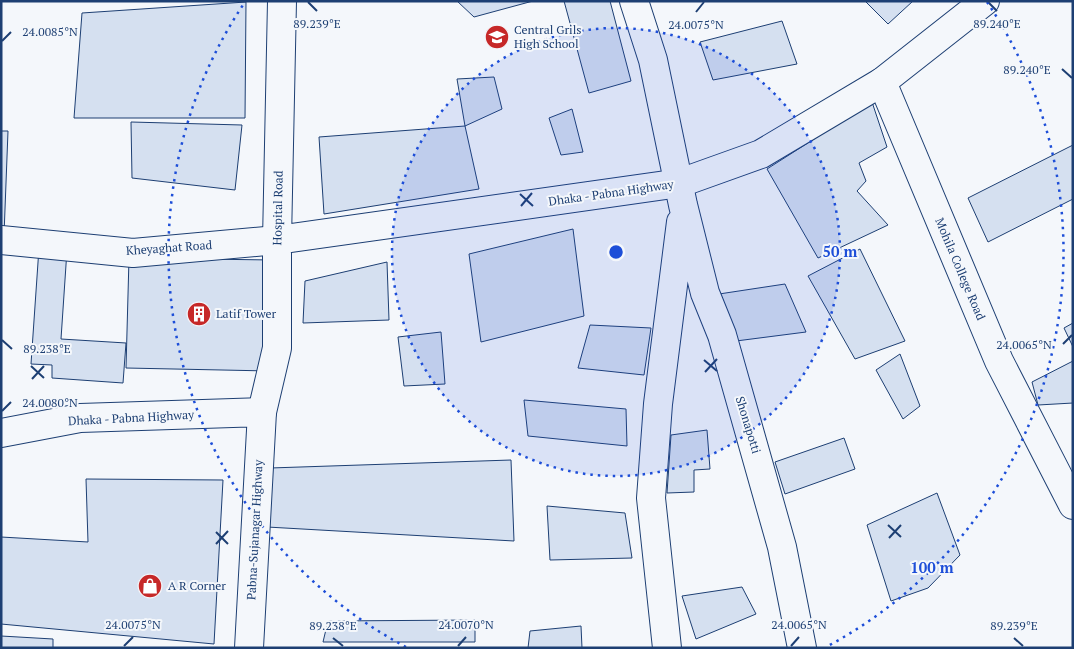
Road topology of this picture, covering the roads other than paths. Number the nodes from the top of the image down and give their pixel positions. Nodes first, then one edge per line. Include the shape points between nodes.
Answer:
1 (282, 1) edge
2 (634, 1) edge
3 (985, 1) edge
4 (882, 82) junction
5 (681, 194) junction
6 (1, 240) edge
7 (277, 240) junction
8 (262, 412) junction
9 (1, 432) edge
10 (1073, 505) edge
11 (249, 648) edge
12 (667, 648) edge
13 (802, 648) edge

1 - 7 main road, Hospital Road
2 - 5 main road, Shonapotti via 653,60
3 - 4 main road, Dhaka - Pabna Highway
4 - 5 main road, Dhaka - Pabna Highway via 761,154
4 - 10 main road, Mohila College Road via 998,361
5 - 7 main road, Dhaka - Pabna Highway
5 - 12 main road via 651,498
5 - 13 main road, Shonapotti via 705,293 722,335 765,482
6 - 7 main road, Kheyaghat Road via 133,253
7 - 8 main road, Hospital Road via 277,348
8 - 9 main road, Dhaka - Pabna Highway via 80,418
8 - 11 main road, Pabna-Sujanagar Highway

